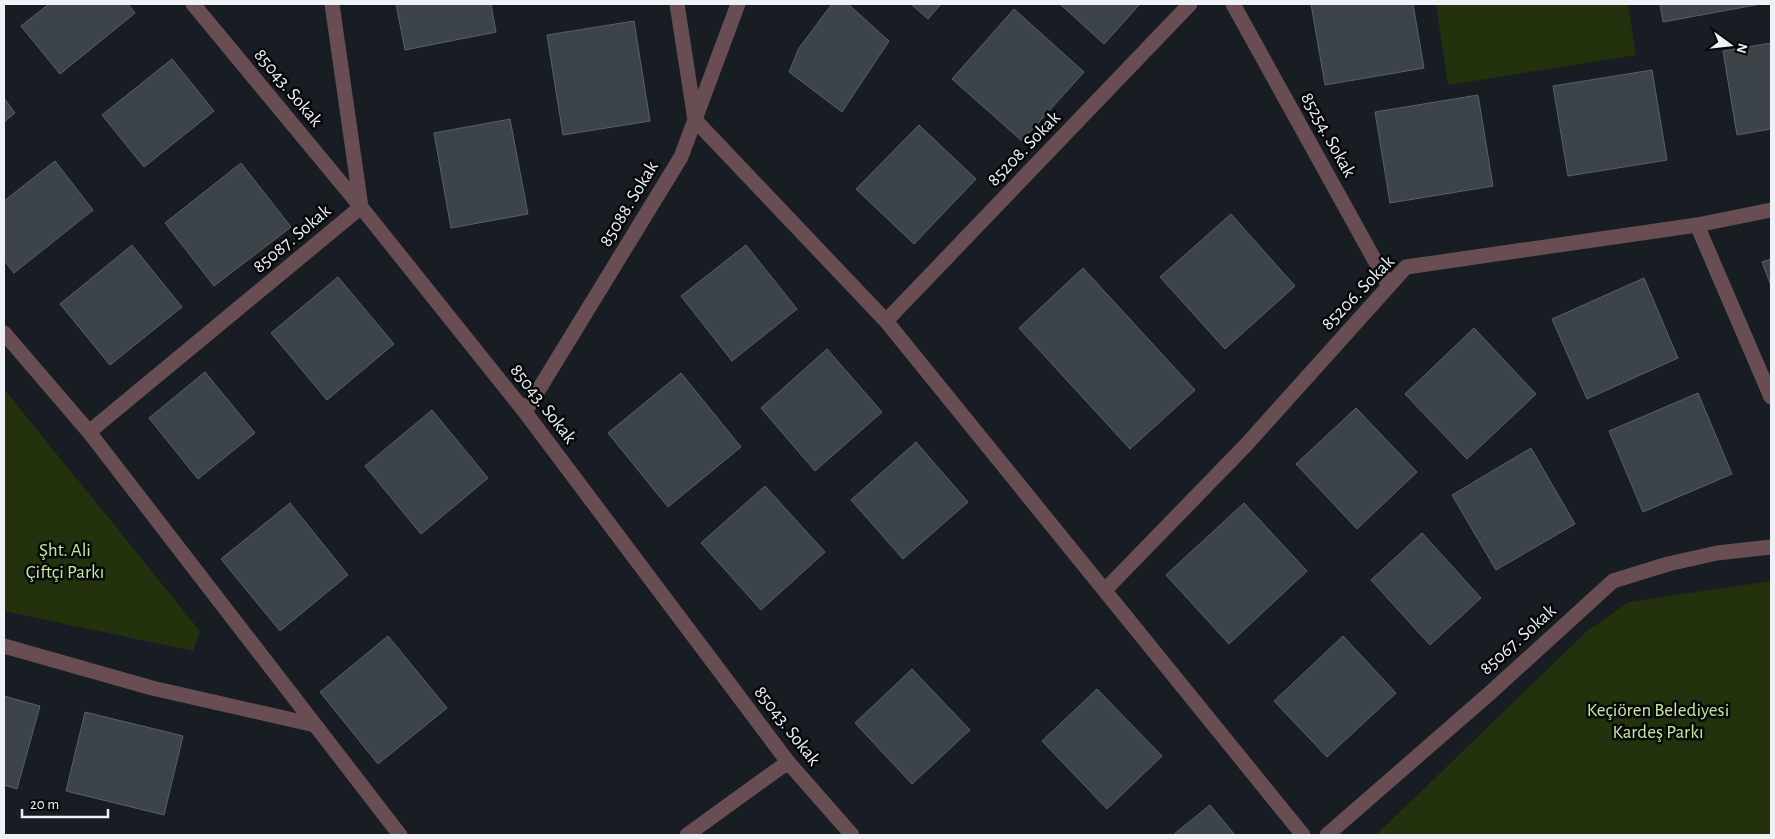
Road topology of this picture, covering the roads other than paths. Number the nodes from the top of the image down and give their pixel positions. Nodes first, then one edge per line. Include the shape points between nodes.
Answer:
1 (193, 4) edge
2 (332, 4) edge
3 (677, 4) edge
4 (738, 4) edge
5 (1190, 4) edge
6 (1233, 4) edge
7 (694, 120) junction
8 (361, 207) junction
9 (1771, 210) edge
10 (1697, 225) junction
11 (1388, 286) junction
12 (886, 321) junction
13 (4, 333) edge
14 (1771, 397) edge
15 (525, 412) junction
16 (89, 432) junction
17 (1771, 547) edge
18 (1104, 590) junction
19 (4, 646) edge
20 (315, 724) junction
21 (788, 762) junction
22 (400, 835) edge
23 (687, 835) edge
24 (852, 835) edge
25 (1303, 835) edge
26 (1327, 835) edge

1 - 8 street, 85043. Sokak
2 - 8 street, 85087. Sokak
3 - 7 street
4 - 7 street, 85088. Sokak
5 - 12 street, 85208. Sokak
6 - 11 street, 85254. Sokak
7 - 12 street
7 - 15 street, 85088. Sokak via 680,157
8 - 15 street, 85043. Sokak
8 - 16 street, 85087. Sokak
9 - 10 street, 85206. Sokak
10 - 11 street, 85206. Sokak via 1406,267
10 - 14 street
11 - 18 street, 85206. Sokak via 1246,445
12 - 18 street
13 - 16 street
15 - 21 street, 85043. Sokak
16 - 20 street
17 - 26 street, 85067. Sokak via 1717,553 1613,581
18 - 25 street
19 - 20 street via 152,688
20 - 22 street
21 - 23 street
21 - 24 street, 85043. Sokak

